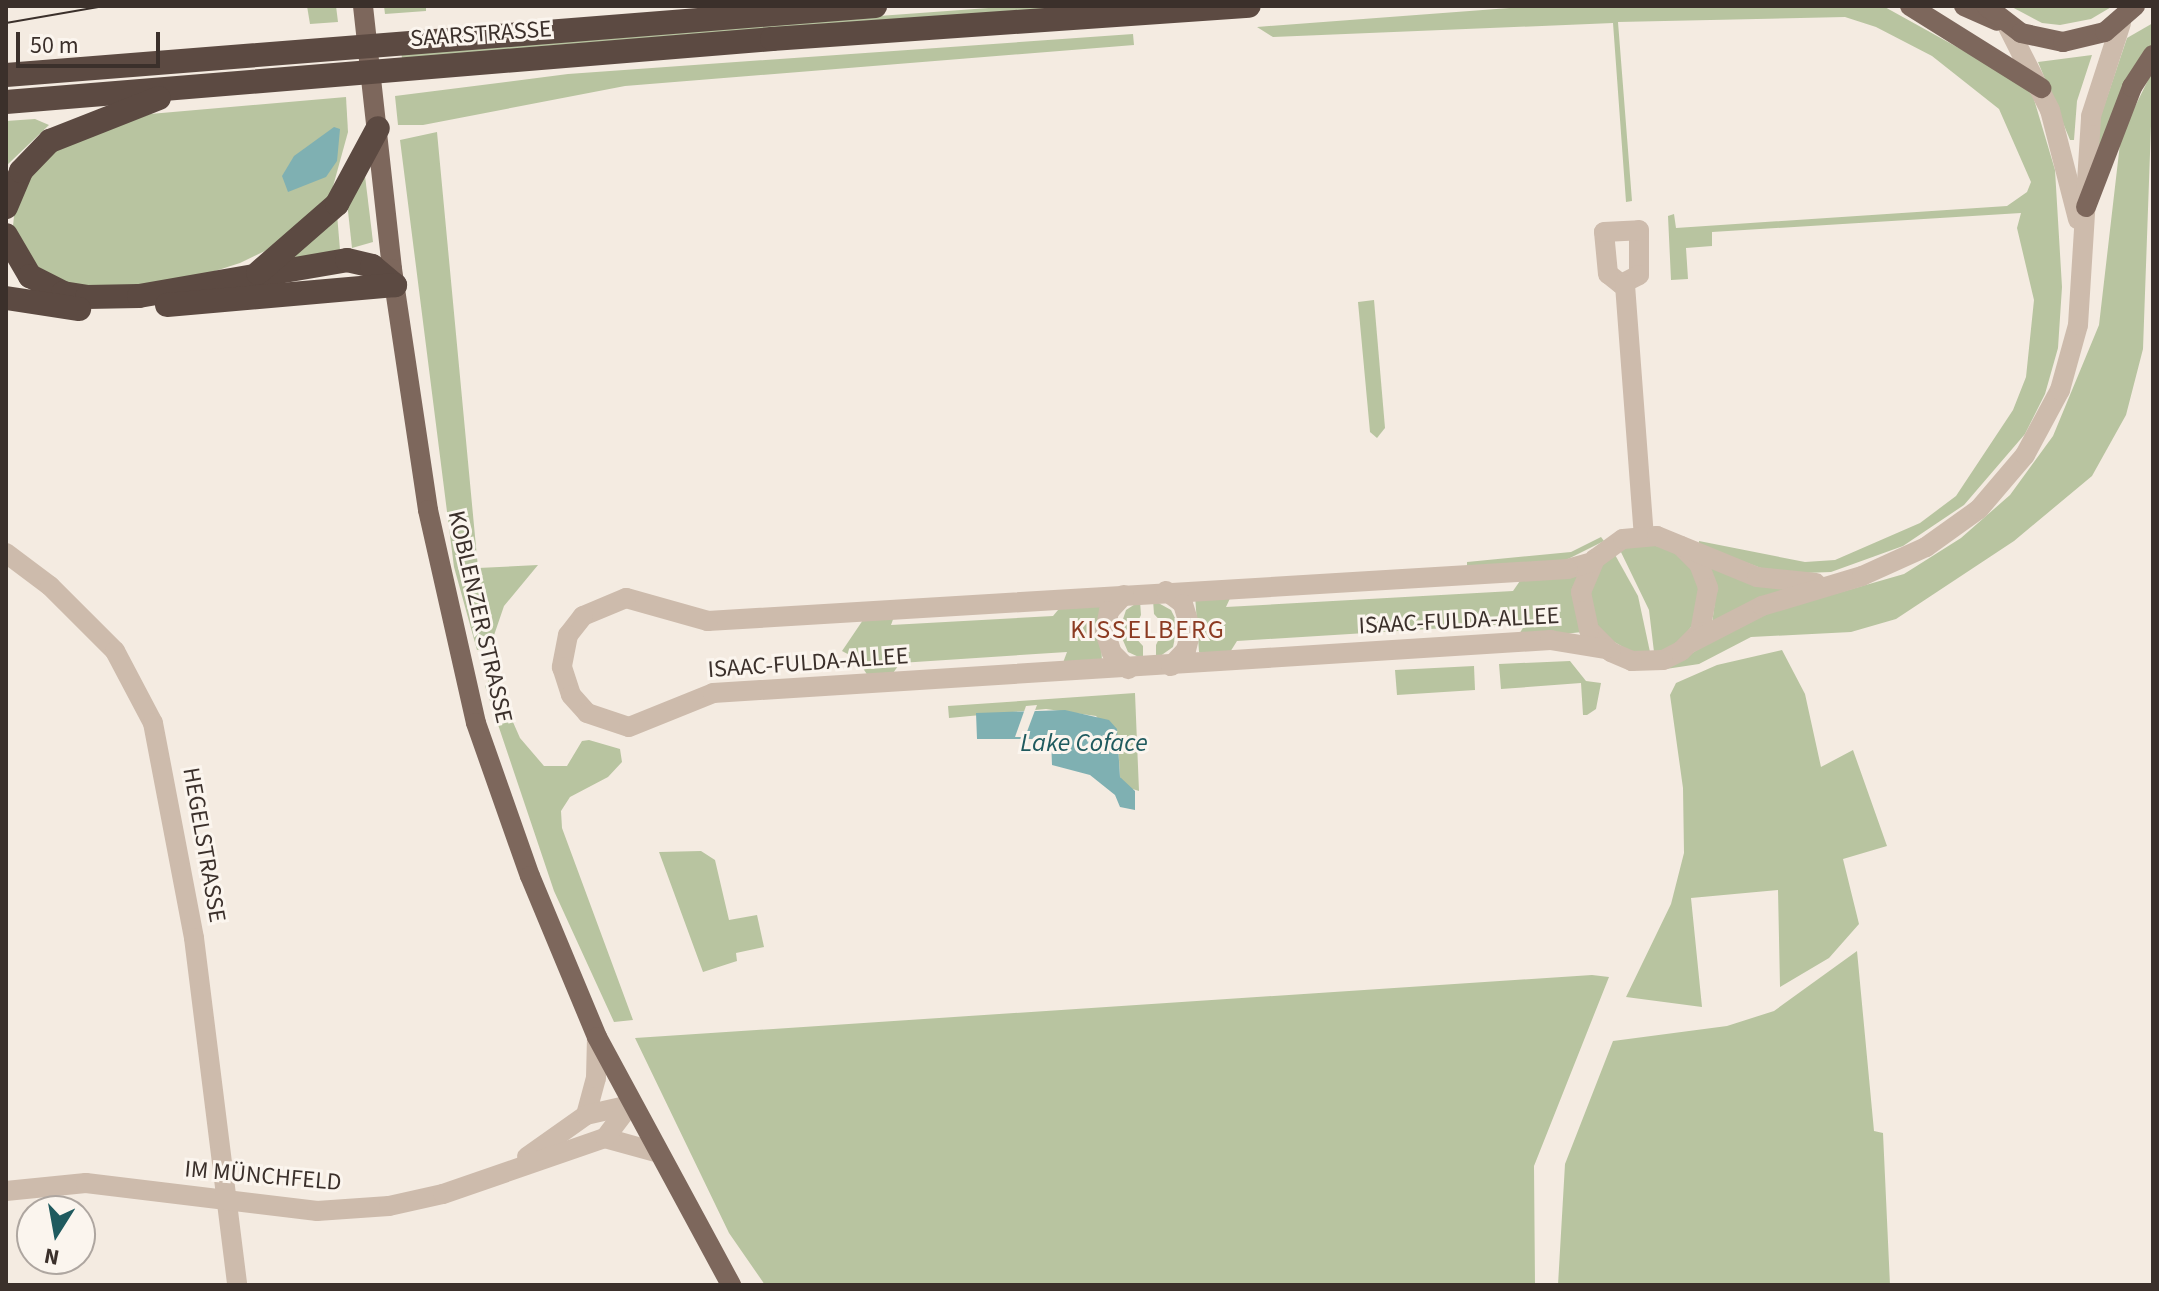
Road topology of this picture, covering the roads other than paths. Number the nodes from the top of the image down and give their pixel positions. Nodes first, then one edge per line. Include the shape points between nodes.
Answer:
1 (363, 6) edge
2 (875, 6) edge
3 (1249, 6) edge
4 (1910, 6) edge
5 (1964, 6) edge
6 (1986, 6) edge
7 (2153, 6) edge
8 (2126, 16) edge
9 (2005, 25) junction
10 (2153, 55) edge
11 (10, 73) edge
12 (203, 84) junction
13 (2041, 88) junction
14 (6, 102) edge
15 (378, 128) junction
16 (6, 207) edge
17 (2086, 207) junction
18 (6, 235) edge
19 (2083, 242) junction
20 (257, 275) junction
21 (395, 285) junction
22 (1625, 285) dead end
23 (6, 298) edge
24 (1644, 535) junction
25 (1681, 546) junction
26 (6, 553) edge
27 (1592, 562) junction
28 (1836, 583) junction
29 (1166, 591) junction
30 (1124, 595) junction
31 (1692, 642) junction
32 (1606, 649) junction
33 (1171, 666) junction
34 (1128, 669) junction
35 (597, 1037) junction
36 (630, 1105) junction
37 (586, 1115) junction
38 (605, 1138) junction
39 (655, 1152) junction
40 (511, 1169) junction
41 (6, 1191) edge
42 (229, 1203) junction
43 (237, 1285) edge
44 (731, 1285) edge

1 - 15 main road, KOBLENZER STRASSE
2 - 11 highway, SAARSTRASSE
3 - 12 highway, SAARSTRASSE
4 - 13 main road
5 - 9 main road
6 - 9 main road
7 - 8 main road
8 - 9 main road via 2092,37 2063,42 2035,38
8 - 17 street, ISAAC-FULDA-ALLEE via 2091,116
9 - 13 street, ISAAC-FULDA-ALLEE
10 - 17 main road via 2132,87
12 - 14 highway, SAARSTRASSE
12 - 16 highway via 117,111 50,141 21,171
13 - 19 street, ISAAC-FULDA-ALLEE via 2059,136
15 - 20 highway via 337,204
15 - 21 main road, KOBLENZER STRASSE
17 - 19 street, ISAAC-FULDA-ALLEE
18 - 20 highway via 30,276 63,293 139,296
19 - 28 street, ISAAC-FULDA-ALLEE via 2082,303 2072,350 2052,409 2025,455 1956,528 1899,562
20 - 21 highway via 347,260 372,266
21 - 23 highway via 116,309
21 - 35 main road, KOBLENZER STRASSE via 428,510 462,674 530,876
22 - 24 street
24 - 25 street, ISAAC-FULDA-ALLEE
24 - 27 street, ISAAC-FULDA-ALLEE via 1613,543
25 - 28 street, ISAAC-FULDA-ALLEE via 1757,577
25 - 31 street via 1699,564 1708,588 1705,620
26 - 42 street, HEGELSTRASSE via 50,586 115,651 153,723 194,938
27 - 29 street, ISAAC-FULDA-ALLEE via 1568,569
27 - 32 street, ISAAC-FULDA-ALLEE via 1581,605 1589,630
28 - 31 street, ISAAC-FULDA-ALLEE via 1762,606
29 - 30 street, ISAAC-FULDA-ALLEE
29 - 33 street via 1183,604 1191,630 1186,650
30 - 34 street via 1109,611 1105,632 1112,653
30 - 34 street, ISAAC-FULDA-ALLEE via 708,621 626,598 583,616 568,635 562,667 571,695 587,713 629,727 654,721 706,694
31 - 32 street, ISAAC-FULDA-ALLEE via 1650,662 1627,660
32 - 33 street, ISAAC-FULDA-ALLEE via 1550,640
33 - 34 street, ISAAC-FULDA-ALLEE
35 - 36 main road, KOBLENZER STRASSE
35 - 37 street via 596,1078
36 - 37 street, IM MÜNCHFELD
36 - 38 street
36 - 39 main road, KOBLENZER STRASSE
37 - 40 street, IM MÜNCHFELD
38 - 39 street
38 - 40 street, IM MÜNCHFELD
39 - 44 main road, KOBLENZER STRASSE
40 - 42 street, IM MÜNCHFELD via 389,1206 317,1211
41 - 42 street, IM MÜNCHFELD via 86,1183
42 - 43 street, HEGELSTRASSE

